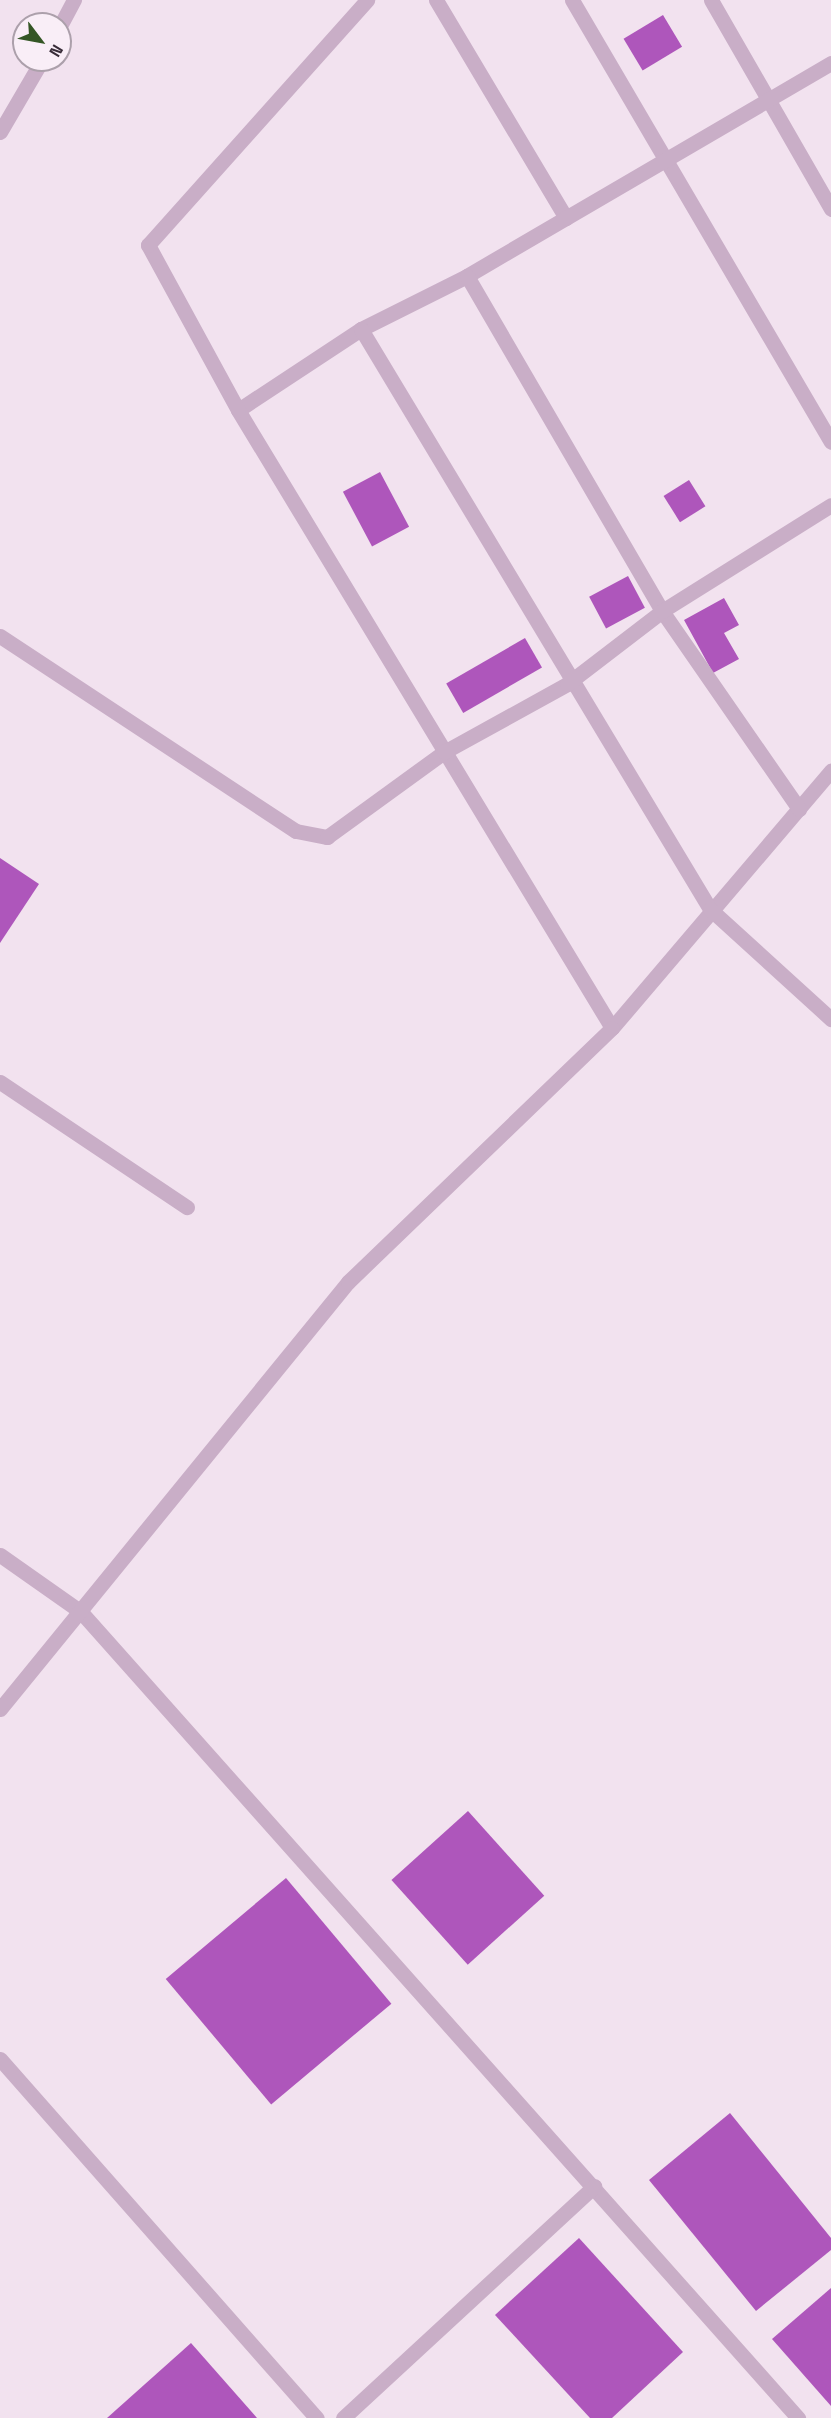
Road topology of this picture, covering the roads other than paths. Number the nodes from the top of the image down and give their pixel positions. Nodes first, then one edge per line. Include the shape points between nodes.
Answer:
1 (367, 0) edge
2 (436, 0) edge
3 (572, 0) edge
4 (711, 0) edge
5 (831, 63) edge
6 (35, 72) edge
7 (770, 99) junction
8 (0, 132) edge
9 (666, 159) junction
10 (831, 209) edge
11 (566, 218) junction
12 (467, 276) junction
13 (361, 329) junction
14 (238, 410) junction
15 (831, 442) edge
16 (831, 505) edge
17 (663, 610) junction
18 (0, 636) edge
19 (573, 680) junction
20 (444, 752) junction
21 (831, 771) edge
22 (799, 809) junction
23 (710, 909) junction
24 (831, 1019) edge
25 (612, 1028) junction
26 (0, 1083) edge
27 (187, 1207) dead end
28 (0, 1556) edge
29 (81, 1612) junction
30 (0, 1709) edge
31 (0, 2059) edge
32 (594, 2186) junction
33 (317, 2418) edge
34 (343, 2418) edge
35 (798, 2418) edge

1 - 14 street via 148,245
2 - 11 street
3 - 9 street
4 - 7 street
5 - 7 street
6 - 8 street
7 - 9 street
7 - 10 street
9 - 11 street
9 - 15 street
11 - 12 street
12 - 13 street
12 - 17 street
13 - 14 street
13 - 19 street
14 - 20 street
16 - 17 street
17 - 19 street
17 - 22 street
18 - 20 street via 296,831 327,837
19 - 20 street
19 - 23 street
20 - 25 street
21 - 22 street
22 - 23 street
23 - 24 street
23 - 25 street
25 - 29 street via 348,1282
26 - 27 street
28 - 29 street
29 - 30 street
29 - 32 street
31 - 33 street
32 - 34 street
32 - 35 street

